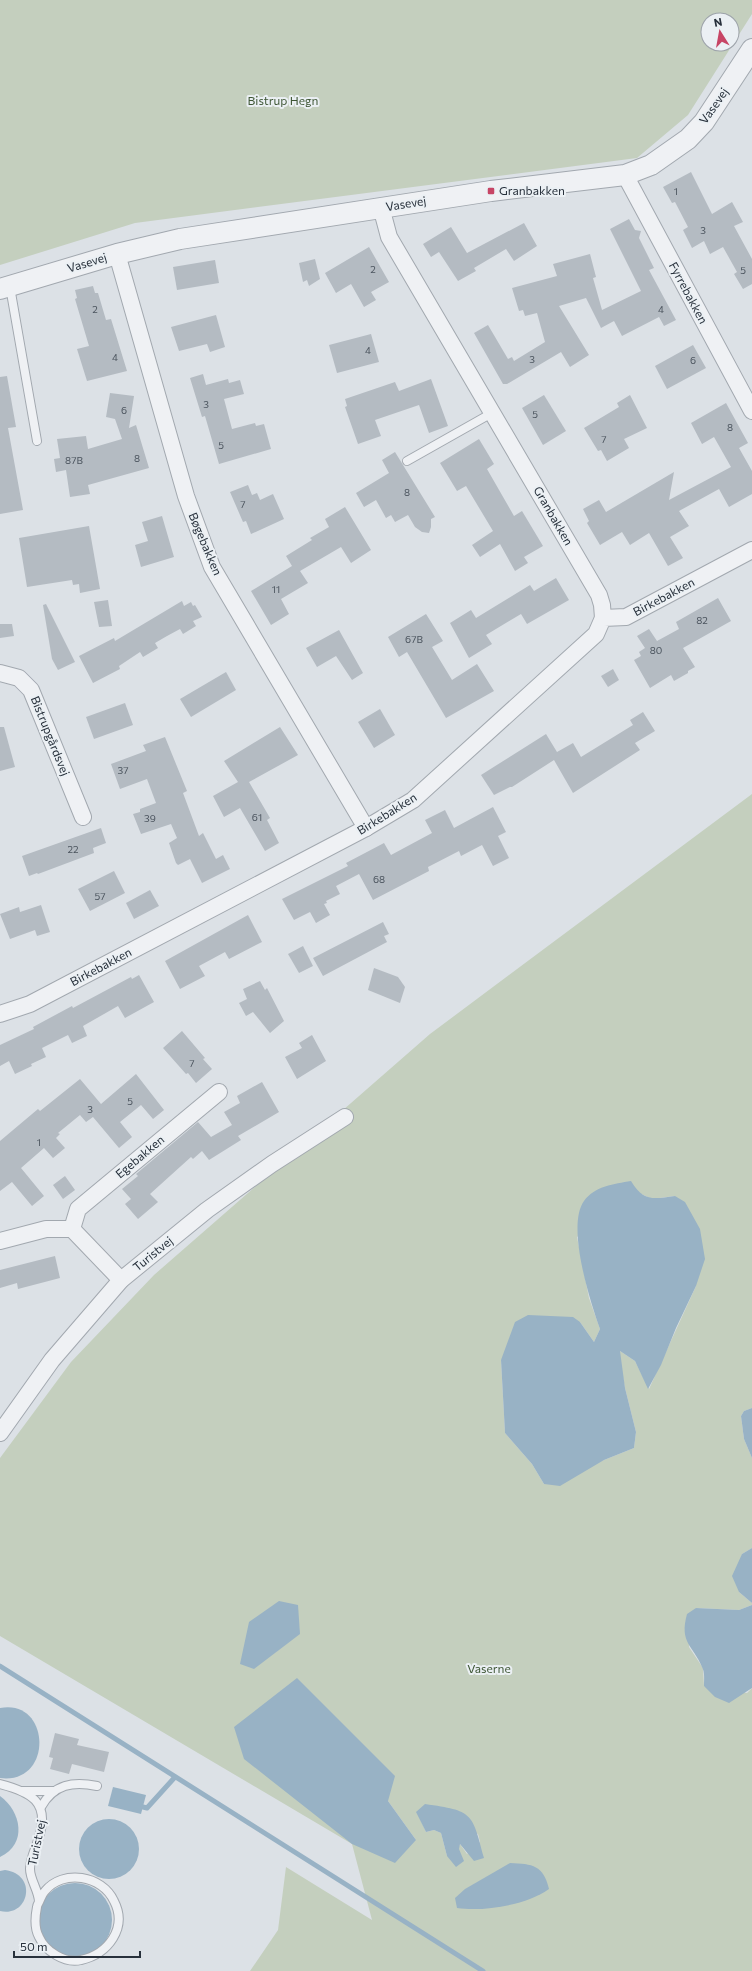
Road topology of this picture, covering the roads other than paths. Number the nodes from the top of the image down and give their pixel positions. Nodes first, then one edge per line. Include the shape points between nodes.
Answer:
1 (752, 49) edge
2 (625, 175) junction
3 (381, 207) junction
4 (117, 254) junction
5 (5, 288) edge
6 (752, 411) edge
7 (492, 413) junction
8 (37, 441) dead end
9 (407, 461) dead end
10 (752, 550) edge
11 (603, 618) junction
12 (0, 673) edge
13 (83, 817) dead end
14 (366, 828) junction
15 (0, 1014) edge
16 (219, 1092) dead end
17 (345, 1117) dead end
18 (72, 1229) junction
19 (0, 1241) edge
20 (121, 1280) junction
21 (0, 1432) edge
22 (0, 1784) edge
23 (97, 1786) dead end
24 (20, 1791) junction
25 (54, 1791) junction
26 (41, 1807) junction
27 (39, 1902) junction

1 - 2 street, Vasevej via 704,122 688,139 651,165
2 - 3 street, Vasevej
2 - 6 street, Fyrrebakken
3 - 4 street, Vasevej via 180,239
3 - 7 street, Granbakken via 389,237
4 - 5 street, Vasevej
4 - 14 street, Bøgebakken via 186,496 212,567
5 - 8 lane, Vasevej
7 - 9 lane
7 - 11 street, Granbakken via 599,595
10 - 11 street, Birkebakken via 626,617
11 - 14 street, Birkebakken via 596,634 413,800
12 - 13 street, Bistrupgårdsvej via 19,678 31,690
14 - 15 street, Birkebakken via 30,1004
16 - 18 street, Egebakken via 78,1209
17 - 20 street, Turistvej via 207,1210
18 - 19 street via 46,1229
18 - 20 street
20 - 21 street, Turistvej via 52,1360
22 - 24 lane, Turistvej
23 - 25 lane, Turistvej via 69,1784
24 - 25 lane, Turistvej
24 - 26 lane, Turistvej
25 - 26 lane, Turistvej
26 - 27 lane, Turistvej via 44,1819 30,1870
27 - 27 lane, Turistvej via 34,1921 38,1937 48,1950 62,1958 78,1961 94,1957 108,1947 116,1933 118,1917 114,1901 104,1888 90,1880 74,1877 58,1881 45,1891

